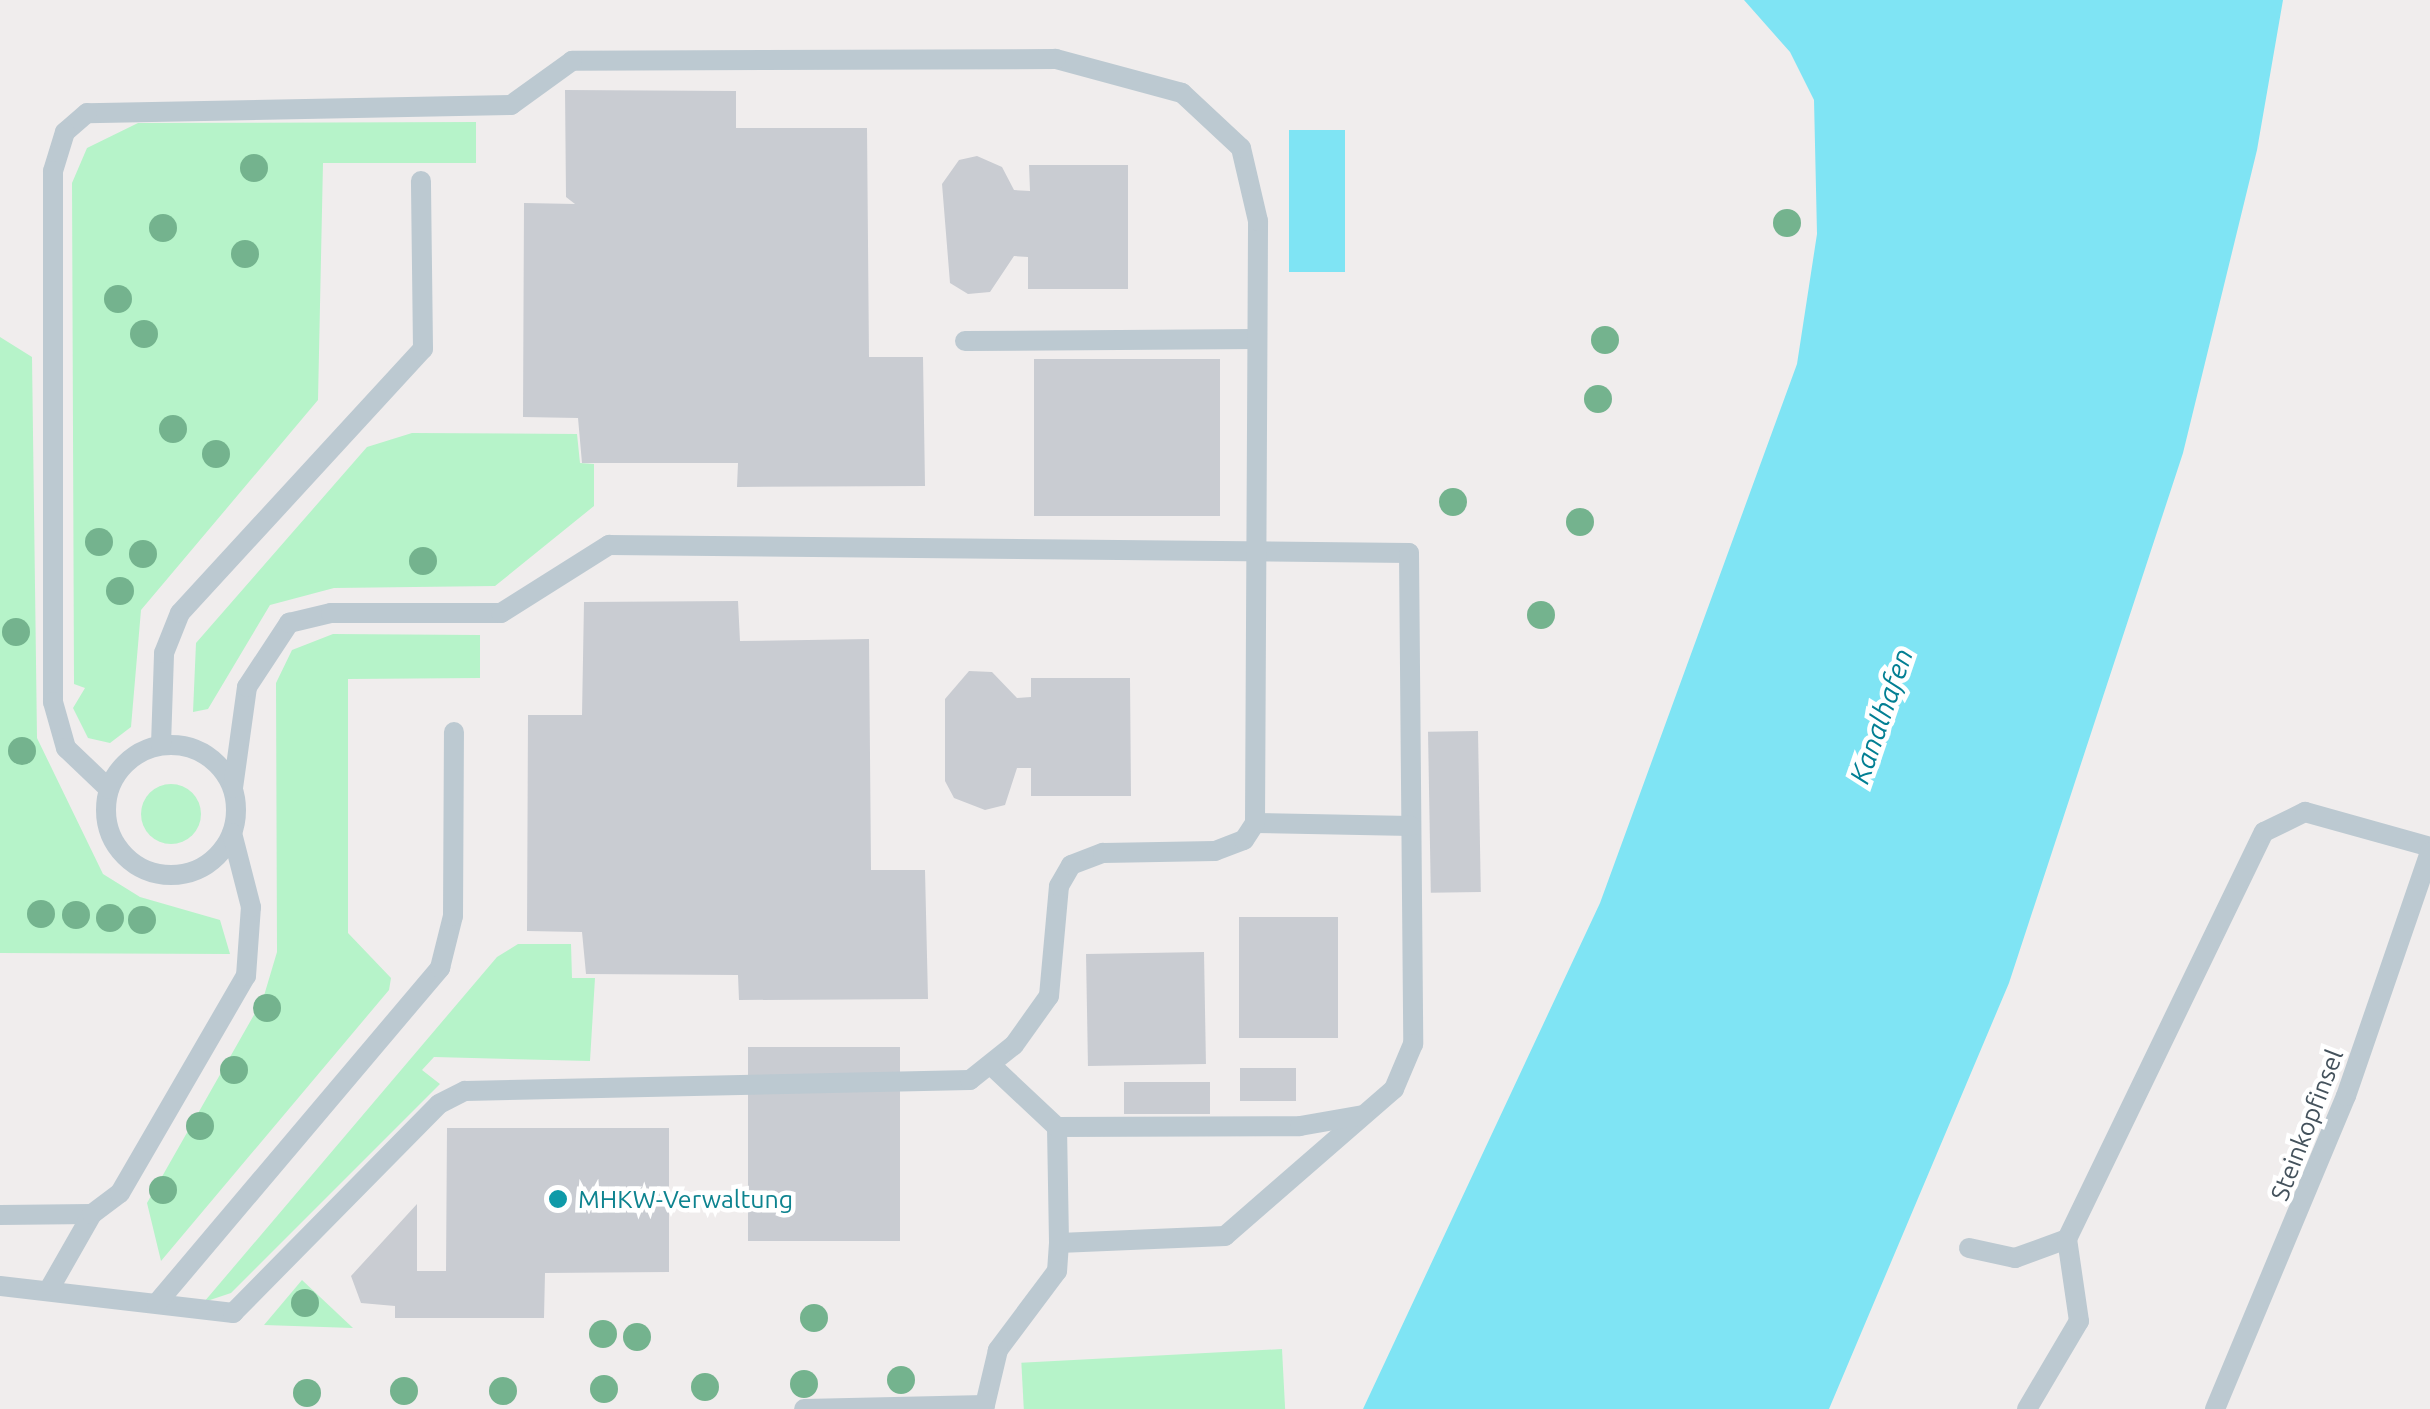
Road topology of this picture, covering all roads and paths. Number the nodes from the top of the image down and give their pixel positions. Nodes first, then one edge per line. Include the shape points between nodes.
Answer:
1 (421, 181) dead end
2 (1257, 340) junction
3 (965, 341) dead end
4 (1258, 551) junction
5 (454, 732) dead end
6 (161, 746) junction
7 (232, 788) junction
8 (108, 789) junction
9 (1255, 823) junction
10 (1411, 826) junction
11 (232, 834) junction
12 (2430, 850) edge
13 (993, 1067) junction
14 (1376, 1110) junction
15 (1057, 1127) junction
16 (92, 1214) junction
17 (0, 1215) edge
18 (2067, 1239) junction
19 (1059, 1242) junction
20 (1969, 1248) dead end
21 (0, 1286) edge
22 (51, 1286) junction
23 (157, 1303) junction
24 (804, 1409) edge
25 (2027, 1409) edge
26 (2216, 1409) edge

1 - 6 lane via 423,349 180,613 164,654
2 - 3 lane
2 - 4 lane
2 - 8 lane via 1257,206 1242,148 1196,100 1102,65 572,61 511,105 94,110 65,132 53,171 53,702 66,748
4 - 7 lane via 609,545 501,613 332,613 289,624 247,687
4 - 9 lane
4 - 10 lane via 1408,553
5 - 23 lane via 452,916 440,968
6 - 7 lane via 204,754
6 - 8 lane via 133,756
7 - 11 lane
8 - 11 lane via 111,838 149,872 203,867
9 - 10 lane
9 - 13 lane via 1228,849 1103,852 1068,868 1052,989
10 - 14 lane via 1412,1052
11 - 16 lane via 250,908 246,976 120,1193
12 - 18 lane via 2304,812 2264,832
12 - 26 lane, Steinkopfinsel via 2346,1096
13 - 15 lane
13 - 23 lane via 930,1088 456,1094 240,1310 212,1316
14 - 15 lane via 1300,1126
14 - 19 lane via 1225,1236
15 - 19 lane
16 - 17 lane
16 - 22 lane
18 - 20 lane via 2015,1258
18 - 25 lane via 2079,1321
19 - 24 lane via 1057,1271 998,1350 985,1405
21 - 22 lane
22 - 23 lane

